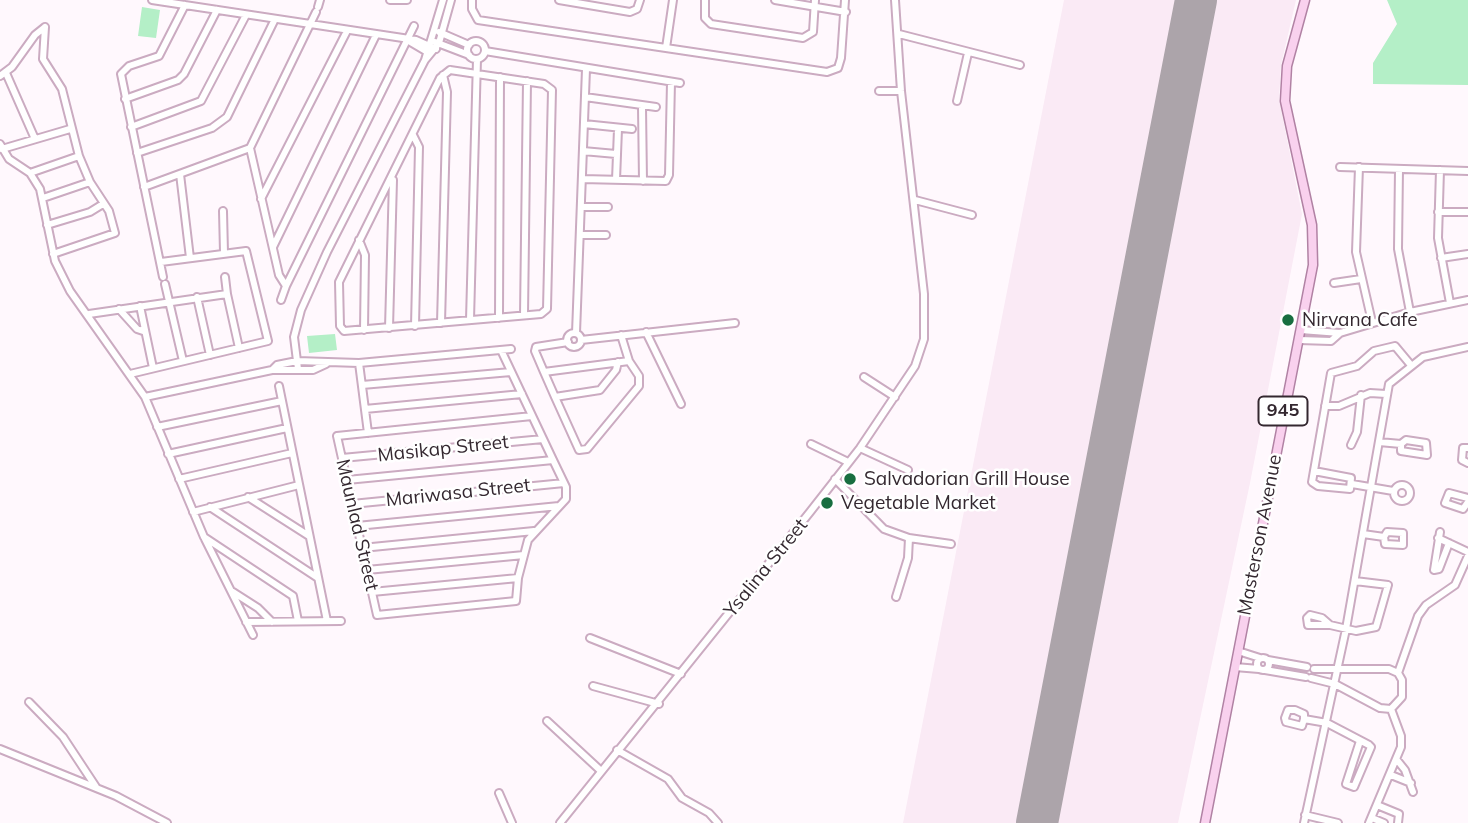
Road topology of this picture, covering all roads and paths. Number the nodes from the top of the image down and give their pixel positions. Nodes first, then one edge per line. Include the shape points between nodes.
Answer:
1 (152, 0) edge
2 (390, 0) edge
3 (407, 0) edge
4 (443, 0) edge
5 (451, 0) edge
6 (472, 0) edge
7 (559, 0) edge
8 (640, 0) edge
9 (673, 0) edge
10 (705, 0) edge
11 (775, 0) edge
12 (845, 0) edge
13 (895, 0) edge
14 (1305, 0) edge
15 (815, 3) edge
16 (185, 5) junction
17 (318, 6) edge
18 (217, 10) junction
19 (846, 12) junction
20 (246, 15) junction
21 (275, 19) junction
22 (310, 25) junction
23 (414, 26) dead end
24 (347, 31) junction
25 (434, 31) junction
26 (443, 33) junction
27 (899, 34) junction
28 (376, 35) junction
29 (407, 40) junction
30 (469, 45) junction
31 (432, 47) junction
32 (666, 48) junction
33 (485, 51) junction
34 (968, 53) junction
35 (469, 55) junction
36 (477, 59) junction
37 (1020, 65) dead end
38 (586, 69) junction
39 (475, 72) junction
40 (3, 74) edge
41 (443, 75) junction
42 (500, 77) junction
43 (527, 82) junction
44 (671, 82) junction
45 (680, 83) dead end
46 (879, 91) dead end
47 (901, 91) junction
48 (585, 97) junction
49 (125, 99) junction
50 (957, 101) dead end
51 (642, 107) junction
52 (656, 107) dead end
53 (584, 124) junction
54 (131, 127) junction
55 (618, 128) junction
56 (70, 129) junction
57 (632, 130) dead end
58 (413, 135) junction
59 (35, 139) junction
60 (1, 147) edge
61 (250, 148) junction
62 (583, 151) junction
63 (136, 153) junction
64 (616, 154) junction
65 (79, 156) junction
66 (1340, 167) dead end
67 (1359, 167) junction
68 (1399, 169) junction
69 (1440, 170) junction
70 (1468, 172) edge
71 (30, 173) junction
72 (180, 174) junction
73 (393, 176) junction
74 (582, 179) junction
75 (616, 180) junction
76 (643, 181) junction
77 (90, 182) junction
78 (144, 187) junction
79 (43, 198) junction
80 (261, 199) junction
81 (915, 200) junction
82 (103, 204) junction
83 (581, 207) junction
84 (608, 207) dead end
85 (223, 211) dead end
86 (1438, 212) junction
87 (1468, 212) edge
88 (972, 215) dead end
89 (47, 225) junction
90 (580, 235) junction
91 (606, 235) dead end
92 (359, 240) junction
93 (273, 247) junction
94 (224, 253) junction
95 (53, 254) junction
96 (1468, 254) edge
97 (190, 258) junction
98 (1441, 258) junction
99 (161, 262) junction
100 (225, 277) dead end
101 (1361, 279) junction
102 (1334, 283) dead end
103 (286, 286) junction
104 (227, 294) junction
105 (198, 297) junction
106 (281, 300) dead end
107 (1468, 300) edge
108 (169, 301) junction
109 (1450, 303) junction
110 (140, 306) junction
111 (119, 309) junction
112 (1410, 312) junction
113 (89, 314) junction
114 (524, 315) junction
115 (499, 318) junction
116 (470, 320) junction
117 (441, 323) junction
118 (735, 323) dead end
119 (1372, 323) junction
120 (415, 326) junction
121 (389, 328) junction
122 (364, 330) junction
123 (1301, 330) junction
124 (143, 331) junction
125 (646, 332) junction
126 (1321, 332) junction
127 (576, 333) junction
128 (1340, 333) junction
129 (621, 335) junction
130 (581, 340) junction
131 (1299, 340) junction
132 (1320, 341) junction
133 (568, 342) junction
134 (1468, 347) edge
135 (239, 348) junction
136 (511, 349) dead end
137 (501, 350) junction
138 (210, 355) junction
139 (629, 360) junction
140 (183, 361) junction
141 (297, 361) junction
142 (618, 362) junction
143 (359, 363) junction
144 (326, 364) junction
145 (1410, 364) junction
146 (153, 368) junction
147 (298, 369) junction
148 (272, 370) junction
149 (511, 372) junction
150 (544, 372) junction
151 (130, 374) junction
152 (864, 377) dead end
153 (362, 385) junction
154 (279, 386) dead end
155 (522, 394) junction
156 (1386, 394) junction
157 (1361, 396) junction
158 (145, 397) junction
159 (555, 397) junction
160 (895, 397) junction
161 (282, 401) junction
162 (681, 404) dead end
163 (1325, 406) junction
164 (365, 409) junction
165 (532, 416) junction
166 (157, 427) junction
167 (287, 429) junction
168 (368, 433) junction
169 (543, 439) junction
170 (1379, 442) junction
171 (811, 444) dead end
172 (1401, 444) dead end
173 (1351, 445) dead end
174 (860, 448) junction
175 (1468, 448) edge
176 (292, 453) junction
177 (168, 454) junction
178 (342, 458) junction
179 (553, 460) junction
180 (848, 462) junction
181 (1468, 463) edge
182 (908, 470) dead end
183 (1314, 471) junction
184 (178, 479) junction
185 (835, 479) junction
186 (347, 480) junction
187 (564, 483) junction
188 (1352, 484) junction
189 (299, 485) junction
190 (1372, 487) junction
191 (1392, 491) dead end
192 (248, 498) junction
193 (352, 504) junction
194 (559, 506) junction
195 (210, 507) junction
196 (193, 512) junction
197 (357, 526) junction
198 (534, 531) junction
199 (1363, 534) junction
200 (204, 537) junction
201 (309, 537) junction
202 (1384, 537) dead end
203 (909, 538) junction
204 (1449, 543) junction
205 (951, 544) dead end
206 (362, 548) junction
207 (1468, 554) edge
208 (524, 555) junction
209 (367, 570) junction
210 (318, 578) junction
211 (518, 578) junction
212 (1355, 581) junction
213 (231, 591) junction
214 (372, 593) junction
215 (896, 597) dead end
216 (299, 621) junction
217 (327, 621) junction
218 (341, 621) dead end
219 (246, 622) junction
220 (272, 622) junction
221 (1330, 625) dead end
222 (1346, 629) junction
223 (253, 635) dead end
224 (590, 638) dead end
225 (1238, 652) junction
226 (1260, 658) junction
227 (1268, 660) junction
228 (1235, 667) junction
229 (1310, 668) junction
230 (1262, 669) junction
231 (1338, 670) junction
232 (1398, 673) junction
233 (681, 674) junction
234 (1308, 677) junction
235 (1335, 684) junction
236 (593, 686) dead end
237 (29, 702) dead end
238 (659, 704) junction
239 (1391, 709) junction
240 (1304, 719) dead end
241 (547, 721) dead end
242 (1327, 723) junction
243 (1360, 741) junction
244 (0, 749) edge
245 (617, 750) junction
246 (1397, 760) junction
247 (601, 771) junction
248 (1391, 775) junction
249 (1411, 783) junction
250 (98, 789) junction
251 (1413, 792) dead end
252 (499, 793) dead end
253 (1377, 805) junction
254 (1304, 819) edge
255 (1371, 821) edge
256 (167, 823) edge
257 (512, 823) edge
258 (561, 823) edge
259 (718, 823) edge
260 (1205, 823) edge
261 (1338, 823) edge
262 (1384, 823) edge
263 (1398, 823) edge

1 - 16 street
2 - 3 street
4 - 25 street
5 - 26 street
6 - 32 street via 478,20
7 - 8 street via 630,12
9 - 32 street
10 - 15 street via 705,18 710,24 803,38 813,32
11 - 15 street
12 - 19 street
13 - 27 street, Ysalina Street
14 - 123 main road, Masterson Avenue / 945 via 1287,66 1285,93 1286,117 1314,245
15 - 19 street
16 - 18 street
16 - 49 street via 159,56 122,71
17 - 22 street
18 - 20 street
18 - 49 street via 178,80
19 - 32 street via 841,58 833,72
20 - 21 street
20 - 54 street via 201,101
21 - 22 street
21 - 63 street via 226,117 212,128
22 - 24 street
22 - 61 street
23 - 29 street
24 - 28 street
24 - 80 street
25 - 26 street
25 - 31 street
26 - 30 street
26 - 31 street
27 - 34 street
27 - 47 street, Ysalina Street
28 - 29 street
28 - 93 street
29 - 31 street
29 - 103 street
30 - 33 street via 479,42
30 - 35 street
31 - 35 street
31 - 141 street via 301,310 295,337
33 - 36 street
33 - 38 street
34 - 37 street
34 - 50 street
35 - 36 street
36 - 39 street
38 - 44 street
38 - 48 street
39 - 41 street via 450,69
39 - 42 street
39 - 116 street
40 - 56 street via 45,27 43,59 62,89
40 - 59 street
41 - 58 street
41 - 117 street via 447,92
42 - 43 street
42 - 115 street
43 - 114 street
43 - 114 street via 547,85 553,96 547,309
44 - 45 street
44 - 76 street via 669,175 662,182
46 - 47 street
47 - 81 street, Ysalina Street
48 - 51 street
48 - 53 street
49 - 54 street
51 - 52 street
51 - 76 street
53 - 55 street
53 - 62 street
54 - 63 street
55 - 57 street
55 - 64 street
56 - 59 street
56 - 65 street
58 - 73 street
58 - 120 street via 419,147
59 - 60 street
60 - 71 street via 9,159
61 - 72 street
61 - 80 street
62 - 64 street
62 - 74 street
63 - 78 street
64 - 75 street
65 - 71 street
65 - 77 street
66 - 67 street
67 - 68 street
67 - 101 street via 1355,243
68 - 69 street
68 - 112 street via 1398,249
69 - 70 street
69 - 86 street
71 - 79 street
72 - 78 street
72 - 97 street
73 - 92 street
73 - 121 street
74 - 75 street
74 - 83 street
75 - 76 street
77 - 79 street
77 - 82 street
78 - 99 street
79 - 89 street
80 - 93 street
81 - 88 street
81 - 160 street, Ysalina Street via 924,339 915,366
82 - 89 street
82 - 95 street via 115,233
83 - 84 street
83 - 90 street
85 - 94 street
86 - 87 street
86 - 98 street
89 - 95 street
90 - 91 street
90 - 127 street
92 - 122 street via 365,255
92 - 122 street via 338,284 342,330
93 - 103 street
94 - 97 street
94 - 135 street via 248,253 268,341
95 - 113 street via 70,291
96 - 98 street
97 - 99 street
98 - 109 street
99 - 108 street
100 - 104 street
101 - 102 street
101 - 119 street
103 - 106 street
104 - 105 street
104 - 135 street
105 - 108 street
105 - 138 street
107 - 109 street
108 - 110 street
108 - 140 street
109 - 112 street
110 - 111 street
110 - 124 street
111 - 113 street
111 - 124 street
112 - 119 street
113 - 151 street
114 - 115 street
115 - 116 street
116 - 117 street
117 - 120 street
118 - 125 street
119 - 128 street
120 - 121 street
121 - 122 street
123 - 126 street
123 - 131 main road, Masterson Avenue / 945
124 - 146 street
125 - 129 street
125 - 162 street
126 - 128 street
126 - 132 street
127 - 130 street
127 - 133 street via 569,335
128 - 132 street via 1331,341
129 - 130 street
129 - 139 street
130 - 133 street via 575,346
131 - 132 street
131 - 225 main road, Masterson Avenue / 945
133 - 150 street via 536,347
134 - 145 street via 1430,354
135 - 138 street
136 - 137 street
137 - 143 street
137 - 149 street
138 - 140 street
139 - 142 street
139 - 159 street via 639,376 639,386 587,449 579,450
140 - 146 street
141 - 144 street
141 - 147 street
141 - 148 street
142 - 150 street
142 - 159 street via 600,390
143 - 144 street
143 - 153 street
144 - 147 street
145 - 156 street
145 - 163 street via 1395,346 1374,351 1357,366 1331,373
146 - 151 street
147 - 148 street
148 - 158 street
149 - 153 street
149 - 155 street
150 - 159 street
151 - 158 street
152 - 160 street
153 - 164 street
154 - 161 street
155 - 164 street
155 - 165 street
156 - 157 street
156 - 170 street
157 - 163 street via 1339,406
157 - 173 street
158 - 166 street
160 - 174 street, Ysalina Street
161 - 166 street
161 - 167 street
163 - 183 street
164 - 168 street
165 - 168 street
165 - 169 street
166 - 177 street
167 - 176 street
167 - 177 street
168 - 178 street, Maunlad Street via 337,436
169 - 178 street, Masikap Street
169 - 179 street
170 - 172 street
170 - 190 street
171 - 180 street
174 - 180 street, Ysalina Street
174 - 182 street
175 - 181 street via 1463,448 1462,460
176 - 184 street
176 - 189 street
177 - 184 street
178 - 186 street, Maunlad Street
179 - 186 street, Mariwasa Street
179 - 187 street
180 - 185 street, Ysalina Street
183 - 188 street via 1351,478
183 - 188 street via 1314,485 1347,491
184 - 196 street
185 - 203 street via 884,529
185 - 233 street, Ysalina Street
186 - 193 street, Maunlad Street
187 - 193 street, Mariwasa Street
187 - 194 street via 568,495
188 - 190 street
189 - 192 street
189 - 201 street
190 - 191 street
190 - 199 street
192 - 195 street
192 - 201 street
193 - 197 street, Maunlad Street
194 - 197 street
194 - 198 street
195 - 196 street
195 - 210 street
196 - 200 street
197 - 206 street, Maunlad Street
198 - 206 street
198 - 208 street
199 - 202 street
199 - 212 street
200 - 213 street
200 - 216 street via 293,596
201 - 210 street
203 - 205 street
203 - 215 street
204 - 204 street via 1439,535 1434,570 1439,569
204 - 207 street
206 - 209 street, Maunlad Street
207 - 232 street via 1455,585 1418,616
208 - 209 street
208 - 211 street
209 - 214 street, Maunlad Street
210 - 217 street
211 - 214 street
211 - 214 street, Maunlad Street via 516,601 377,615
212 - 222 street
212 - 222 street via 1387,584 1389,591 1376,627
213 - 219 street
213 - 220 street
216 - 217 street
216 - 220 street
217 - 218 street
219 - 220 street
219 - 223 street
221 - 222 street
222 - 231 street
224 - 233 street
225 - 226 street
225 - 228 main road, Masterson Avenue / 945
226 - 227 street
226 - 230 street via 1256,664
227 - 229 street
227 - 230 street via 1269,666
228 - 230 street
228 - 260 main road, Masterson Avenue / 945
229 - 231 street
229 - 234 street
230 - 234 street
231 - 232 street via 1379,668
231 - 235 street
232 - 239 street via 1402,697
233 - 238 street, Ysalina Street
234 - 235 street
235 - 239 street
235 - 242 street
236 - 238 street
237 - 250 street via 63,737
238 - 245 street, Ysalina Street
239 - 246 street via 1401,736
240 - 242 street
241 - 247 street
242 - 243 street
242 - 254 street
243 - 243 street via 1346,784 1354,787 1371,751
244 - 250 street
245 - 247 street, Ysalina Street
245 - 259 street via 668,779 682,798
246 - 248 street
246 - 249 street
247 - 258 street, Ysalina Street
248 - 249 street
248 - 253 street
249 - 251 street
250 - 256 street
252 - 257 street
253 - 255 street
253 - 263 street via 1399,814
254 - 261 street
255 - 262 street

